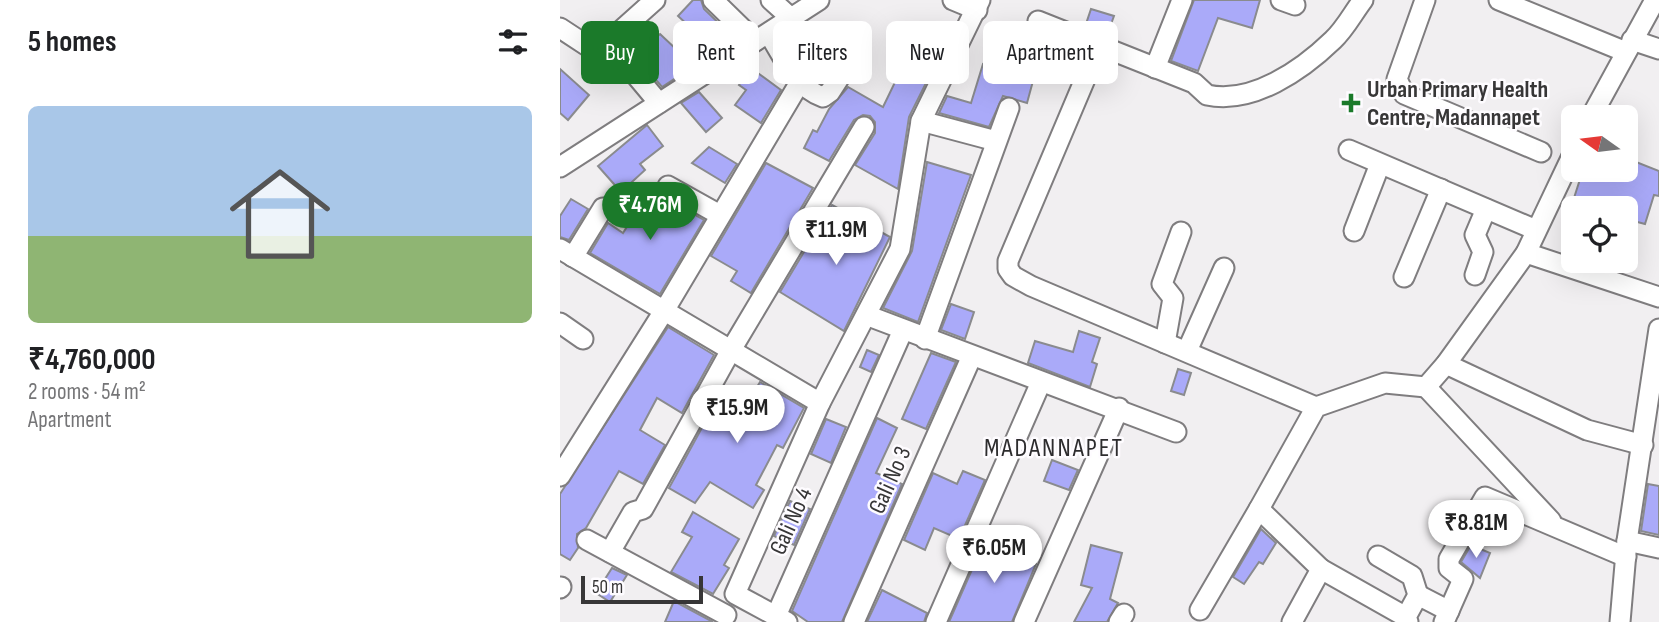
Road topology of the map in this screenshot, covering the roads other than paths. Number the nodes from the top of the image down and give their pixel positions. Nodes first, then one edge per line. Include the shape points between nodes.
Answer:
1 (655, 0) edge
2 (713, 0) edge
3 (771, 0) edge
4 (819, 0) edge
5 (953, 0) edge
6 (1182, 0) edge
7 (1363, 0) edge
8 (1425, 0) edge
9 (1499, 0) edge
10 (1655, 0) edge
11 (979, 5) edge
12 (791, 18) junction
13 (632, 21) edge
14 (560, 28) edge
15 (762, 37) junction
16 (581, 42) edge
17 (1629, 46) junction
18 (1659, 49) edge
19 (773, 50) edge
20 (1118, 53) edge
21 (1155, 68) junction
22 (643, 84) edge
23 (799, 84) edge
24 (802, 84) edge
25 (835, 84) edge
26 (1084, 84) edge
27 (659, 103) junction
28 (1597, 105) edge
29 (1009, 108) dead end
30 (921, 121) junction
31 (864, 127) dead end
32 (996, 141) junction
33 (1349, 150) dead end
34 (1541, 152) dead end
35 (1380, 164) junction
36 (560, 167) edge
37 (1561, 179) edge
38 (668, 186) dead end
39 (1441, 189) junction
40 (603, 208) dead end
41 (1486, 209) junction
42 (720, 215) junction
43 (1536, 230) junction
44 (1354, 231) dead end
45 (1181, 232) dead end
46 (567, 253) edge
47 (1526, 253) junction
48 (1224, 268) dead end
49 (1475, 275) dead end
50 (1404, 277) dead end
51 (1659, 297) edge
52 (664, 312) junction
53 (866, 315) junction
54 (560, 323) edge
55 (1659, 329) edge
56 (903, 330) junction
57 (583, 339) dead end
58 (925, 339) junction
59 (1165, 343) junction
60 (731, 350) junction
61 (1187, 351) junction
62 (971, 358) junction
63 (1446, 365) junction
64 (1041, 382) junction
65 (1426, 387) junction
66 (820, 403) junction
67 (1316, 407) junction
68 (1119, 408) junction
69 (1653, 411) edge
70 (1176, 432) dead end
71 (1643, 444) junction
72 (560, 476) edge
73 (1259, 509) junction
74 (1557, 527) junction
75 (587, 540) dead end
76 (1659, 548) edge
77 (1626, 549) junction
78 (610, 552) junction
79 (1378, 556) dead end
80 (1321, 569) junction
81 (735, 594) junction
82 (1418, 595) junction
83 (1200, 610) dead end
84 (1447, 617) edge
85 (724, 619) edge
86 (781, 619) edge
87 (1407, 619) edge
88 (854, 622) edge
89 (936, 622) edge
90 (1024, 622) edge
91 (1292, 622) edge
92 (1620, 622) edge

1 - 13 street
2 - 15 street
3 - 12 street
4 - 12 street
5 - 11 street
6 - 21 street
7 - 21 street via 1334,39 1263,89 1217,97
8 - 34 street via 1397,79 1399,87
9 - 17 street
10 - 17 street
11 - 30 street
12 - 15 street
14 - 16 street
15 - 19 street
15 - 27 street
17 - 18 street
17 - 28 street
20 - 21 street
22 - 27 street
23 - 42 street
24 - 25 street via 823,97
26 - 59 street via 1007,269 1031,286
27 - 36 street
29 - 32 street
30 - 32 street
30 - 53 street via 900,249
31 - 60 street
32 - 58 street
33 - 35 street
35 - 39 street
35 - 44 street
37 - 43 street
38 - 42 street
39 - 41 street
39 - 50 street
40 - 46 street
41 - 43 street
41 - 49 street via 1475,235 1483,252
42 - 52 street
43 - 47 street
45 - 59 street via 1163,284 1172,298
46 - 52 street
47 - 51 street
47 - 63 street
48 - 61 street
52 - 60 street
52 - 72 street
53 - 56 street
53 - 66 street
54 - 57 street
55 - 69 street
56 - 58 street
56 - 86 street, Gali No 4
58 - 62 street
59 - 61 street
60 - 66 street
60 - 78 street via 643,509 633,512
61 - 67 street
62 - 64 street
62 - 88 street, Gali No 3
63 - 65 street
63 - 71 street via 1587,430
64 - 68 street
64 - 89 street
65 - 67 street via 1385,383
65 - 74 street
66 - 81 street
67 - 73 street
68 - 70 street
68 - 90 street
69 - 71 street
71 - 77 street
73 - 80 street
73 - 83 street
74 - 77 street
74 - 84 street via 1485,497 1449,559 1449,568 1464,579
75 - 78 street
76 - 77 street
77 - 92 street
78 - 85 street
79 - 82 street via 1409,573
80 - 87 street
80 - 91 street
81 - 85 street
81 - 86 street
82 - 84 street
82 - 87 street

